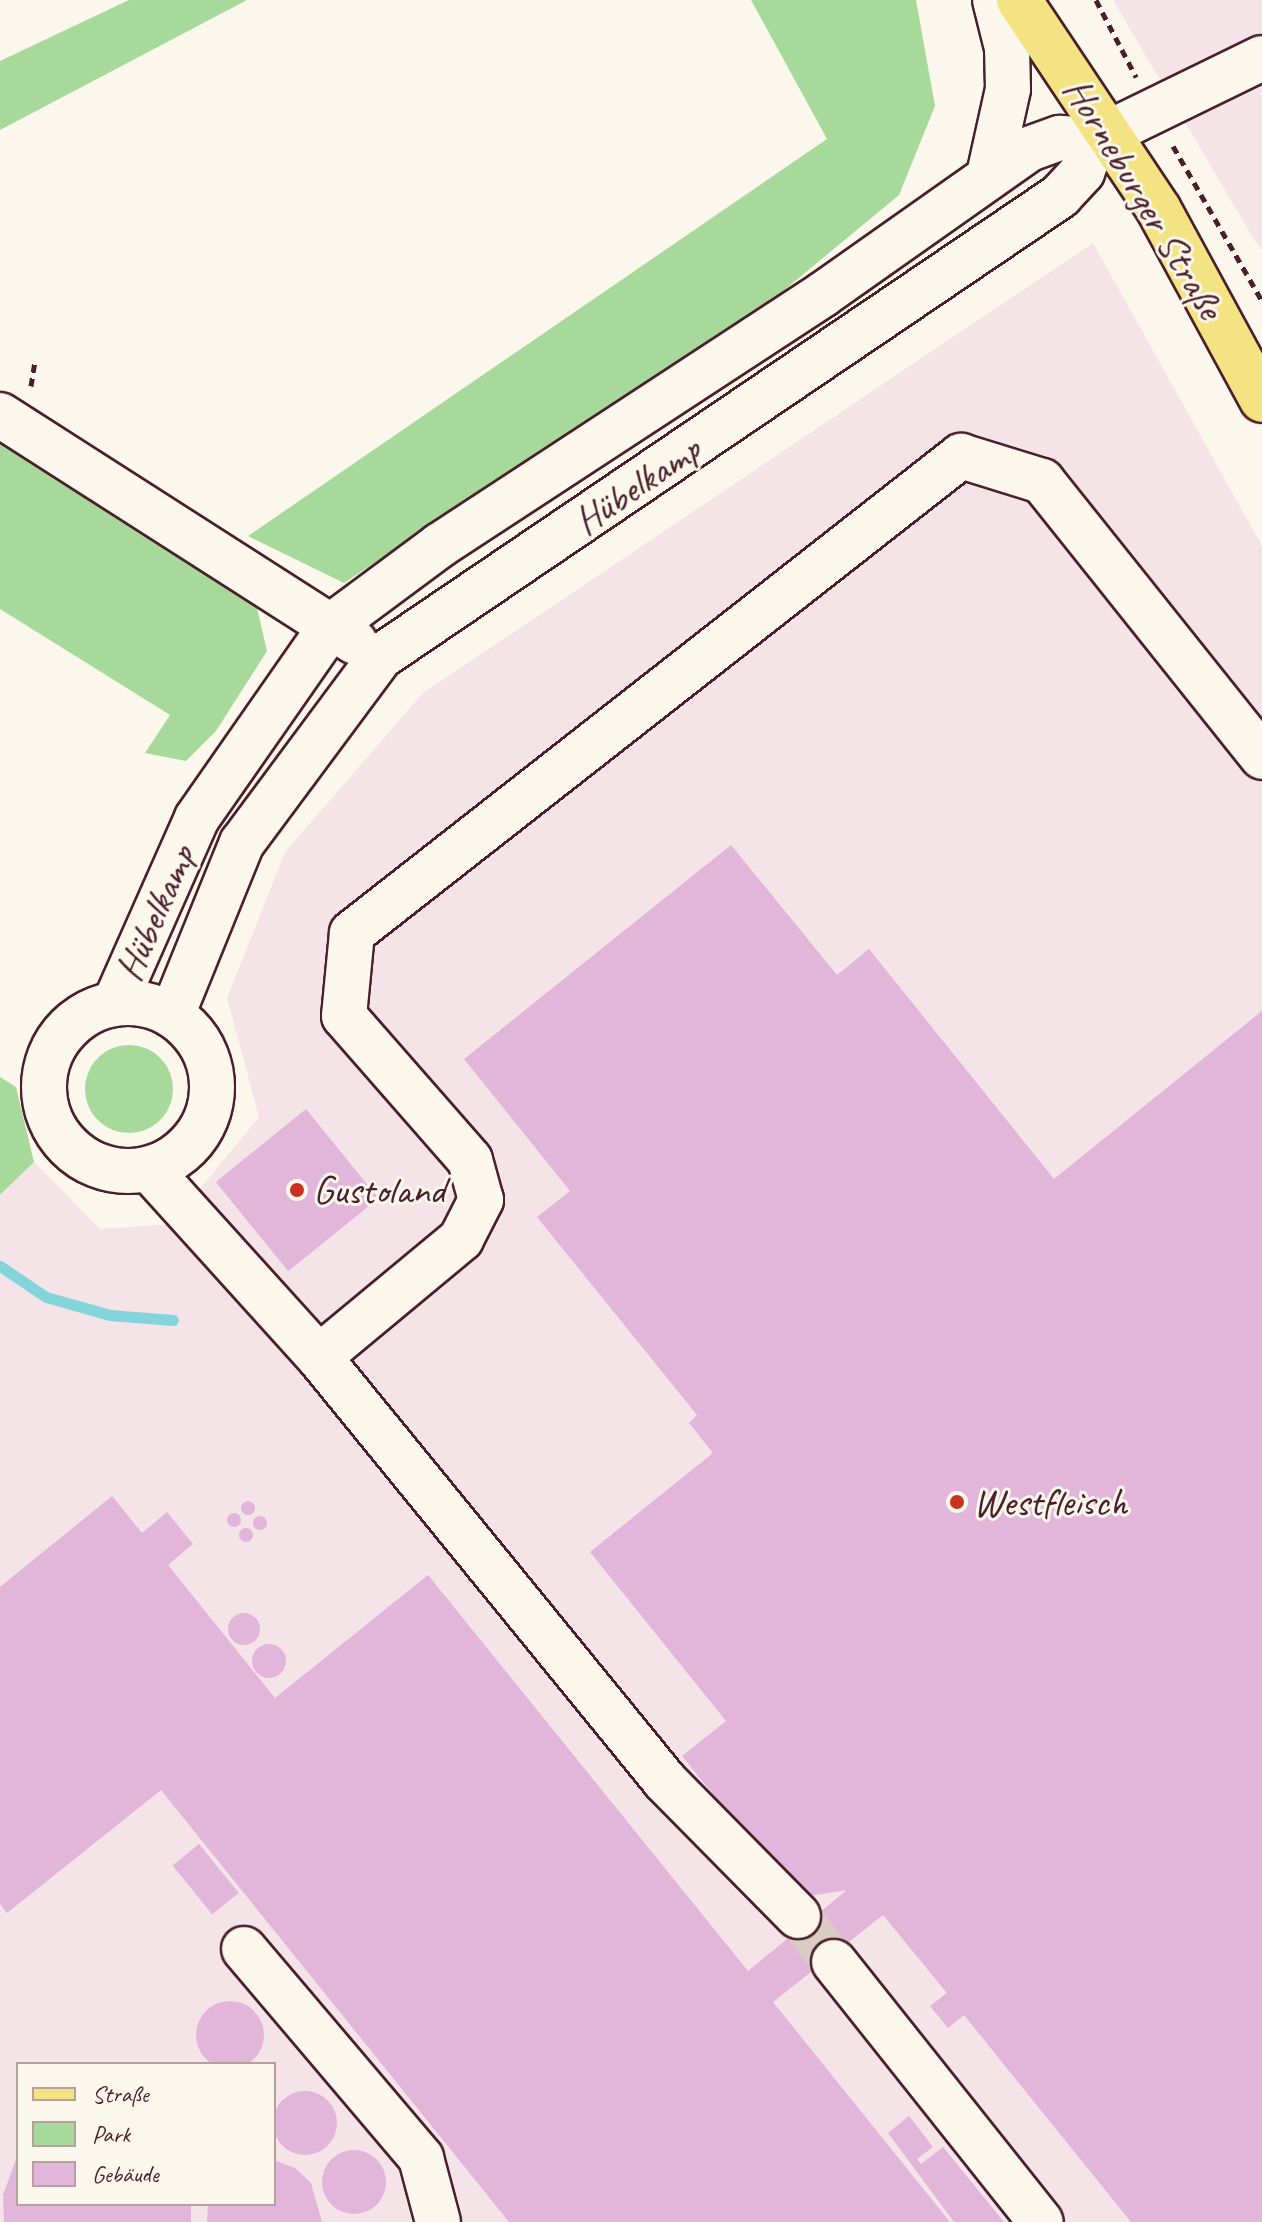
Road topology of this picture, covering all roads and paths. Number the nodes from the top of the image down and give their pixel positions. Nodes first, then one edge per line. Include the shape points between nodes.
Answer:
1 (995, 0) edge
2 (1019, 0) edge
3 (1096, 0) edge
4 (1262, 58) edge
5 (1151, 109) junction
6 (1101, 136) junction
7 (989, 175) junction
8 (1262, 301) edge
9 (1262, 400) edge
10 (0, 415) edge
11 (331, 626) junction
12 (380, 657) junction
13 (1262, 757) edge
14 (197, 818) junction
15 (242, 843) junction
16 (115, 1003) junction
17 (172, 1015) junction
18 (149, 1169) junction
19 (319, 1357) junction
20 (798, 1916) tunnel mouth
21 (244, 1949) dead end
22 (834, 1962) tunnel mouth
23 (438, 2222) edge
24 (1041, 2222) edge

1 - 7 street via 1007,48 1008,89
2 - 6 main road, Horneburger Straße
3 - 5 path
4 - 5 street
5 - 6 street
5 - 8 path
6 - 7 street, Hübelkamp via 1060,138 1029,149
6 - 9 main road, Horneburger Straße via 1159,210
6 - 12 street, Hübelkamp via 1082,172 1060,196
7 - 11 street, Hübelkamp via 822,295 440,545
10 - 11 street
11 - 12 street
11 - 14 street, Hübelkamp
12 - 15 street, Hübelkamp
13 - 19 street via 1042,481 961,456 352,933 344,1016 470,1160 481,1200 461,1239
14 - 15 street
14 - 16 street, Hübelkamp
15 - 17 street, Hübelkamp
16 - 17 street via 146,1005
16 - 18 street, Hübelkamp via 87,1013 64,1032 48,1058 45,1103 52,1125 82,1159 103,1168
17 - 18 street, Hübelkamp via 204,1051 212,1100 191,1144
18 - 19 street
19 - 20 street via 665,1781
21 - 23 street via 421,2158
22 - 24 street

